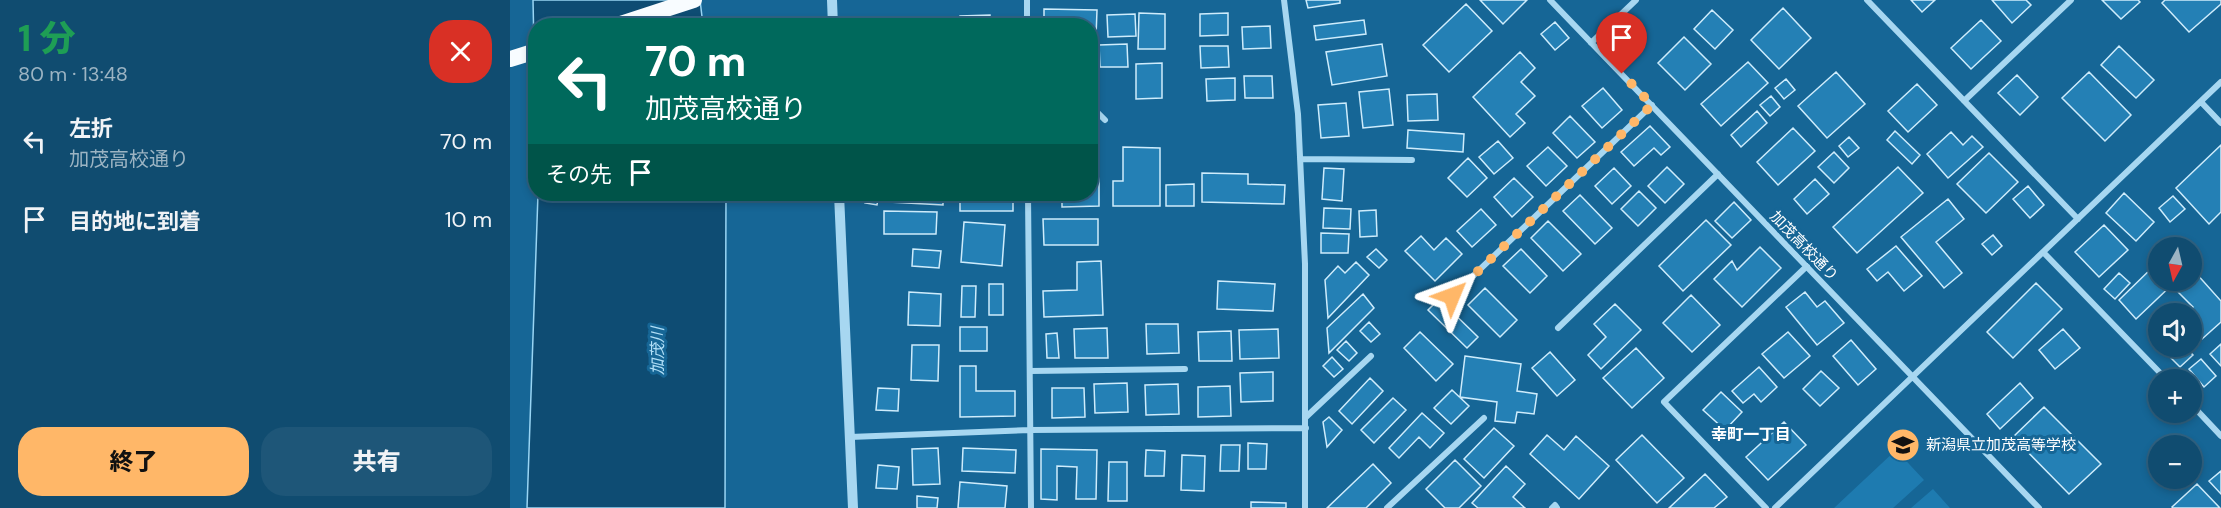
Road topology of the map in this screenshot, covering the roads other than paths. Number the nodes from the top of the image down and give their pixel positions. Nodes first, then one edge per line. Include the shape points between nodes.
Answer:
1 (694, 0) edge
2 (832, 0) edge
3 (1027, 0) edge
4 (1284, 0) edge
5 (1550, 0) edge
6 (1636, 0) edge
7 (1868, 0) edge
8 (2071, 0) edge
9 (639, 18) edge
10 (833, 18) edge
11 (1027, 18) edge
12 (1592, 43) junction
13 (528, 53) edge
14 (510, 59) edge
15 (2221, 82) edge
16 (1964, 101) junction
17 (2201, 102) junction
18 (1652, 105) junction
19 (1098, 113) edge
20 (1105, 120) dead end
21 (2221, 123) edge
22 (1300, 159) junction
23 (1412, 160) dead end
24 (1719, 174) junction
25 (839, 201) edge
26 (1028, 201) edge
27 (2078, 219) junction
28 (2043, 252) junction
29 (1807, 266) junction
30 (1452, 296) dead end
31 (1558, 328) dead end
32 (1371, 356) dead end
33 (1185, 369) dead end
34 (2156, 369) edge
35 (1030, 371) junction
36 (1913, 376) junction
37 (2202, 416) edge
38 (1306, 417) junction
39 (1484, 418) dead end
40 (1306, 428) junction
41 (1030, 430) junction
42 (2221, 436) edge
43 (850, 437) junction
44 (853, 508) edge
45 (1031, 508) edge
46 (1305, 508) edge
47 (1387, 508) edge
48 (1552, 508) edge
49 (1557, 508) edge
50 (1766, 508) edge
51 (1775, 508) edge
52 (2039, 508) edge

1 - 9 highway
2 - 10 street
3 - 11 street
4 - 22 street
5 - 12 street, 加茂高校通り
6 - 12 street
7 - 16 street
8 - 16 street
12 - 18 street, 加茂高校通り
13 - 14 highway
15 - 17 street
16 - 27 street
17 - 21 street
17 - 27 street
18 - 24 street, 加茂高校通り
18 - 30 street
19 - 20 street
22 - 23 street
22 - 38 street
24 - 29 street, 加茂高校通り
24 - 31 street
25 - 43 street
26 - 35 street
27 - 28 street
28 - 34 street
28 - 36 street
29 - 36 street, 加茂高校通り
29 - 50 street via 1664,402
32 - 38 street
33 - 35 street
35 - 41 street
36 - 51 street
36 - 52 street, 加茂高校通り
37 - 42 street
38 - 40 street
39 - 47 street
40 - 41 street
40 - 46 street
41 - 43 street
41 - 45 street
43 - 44 street
48 - 49 street

